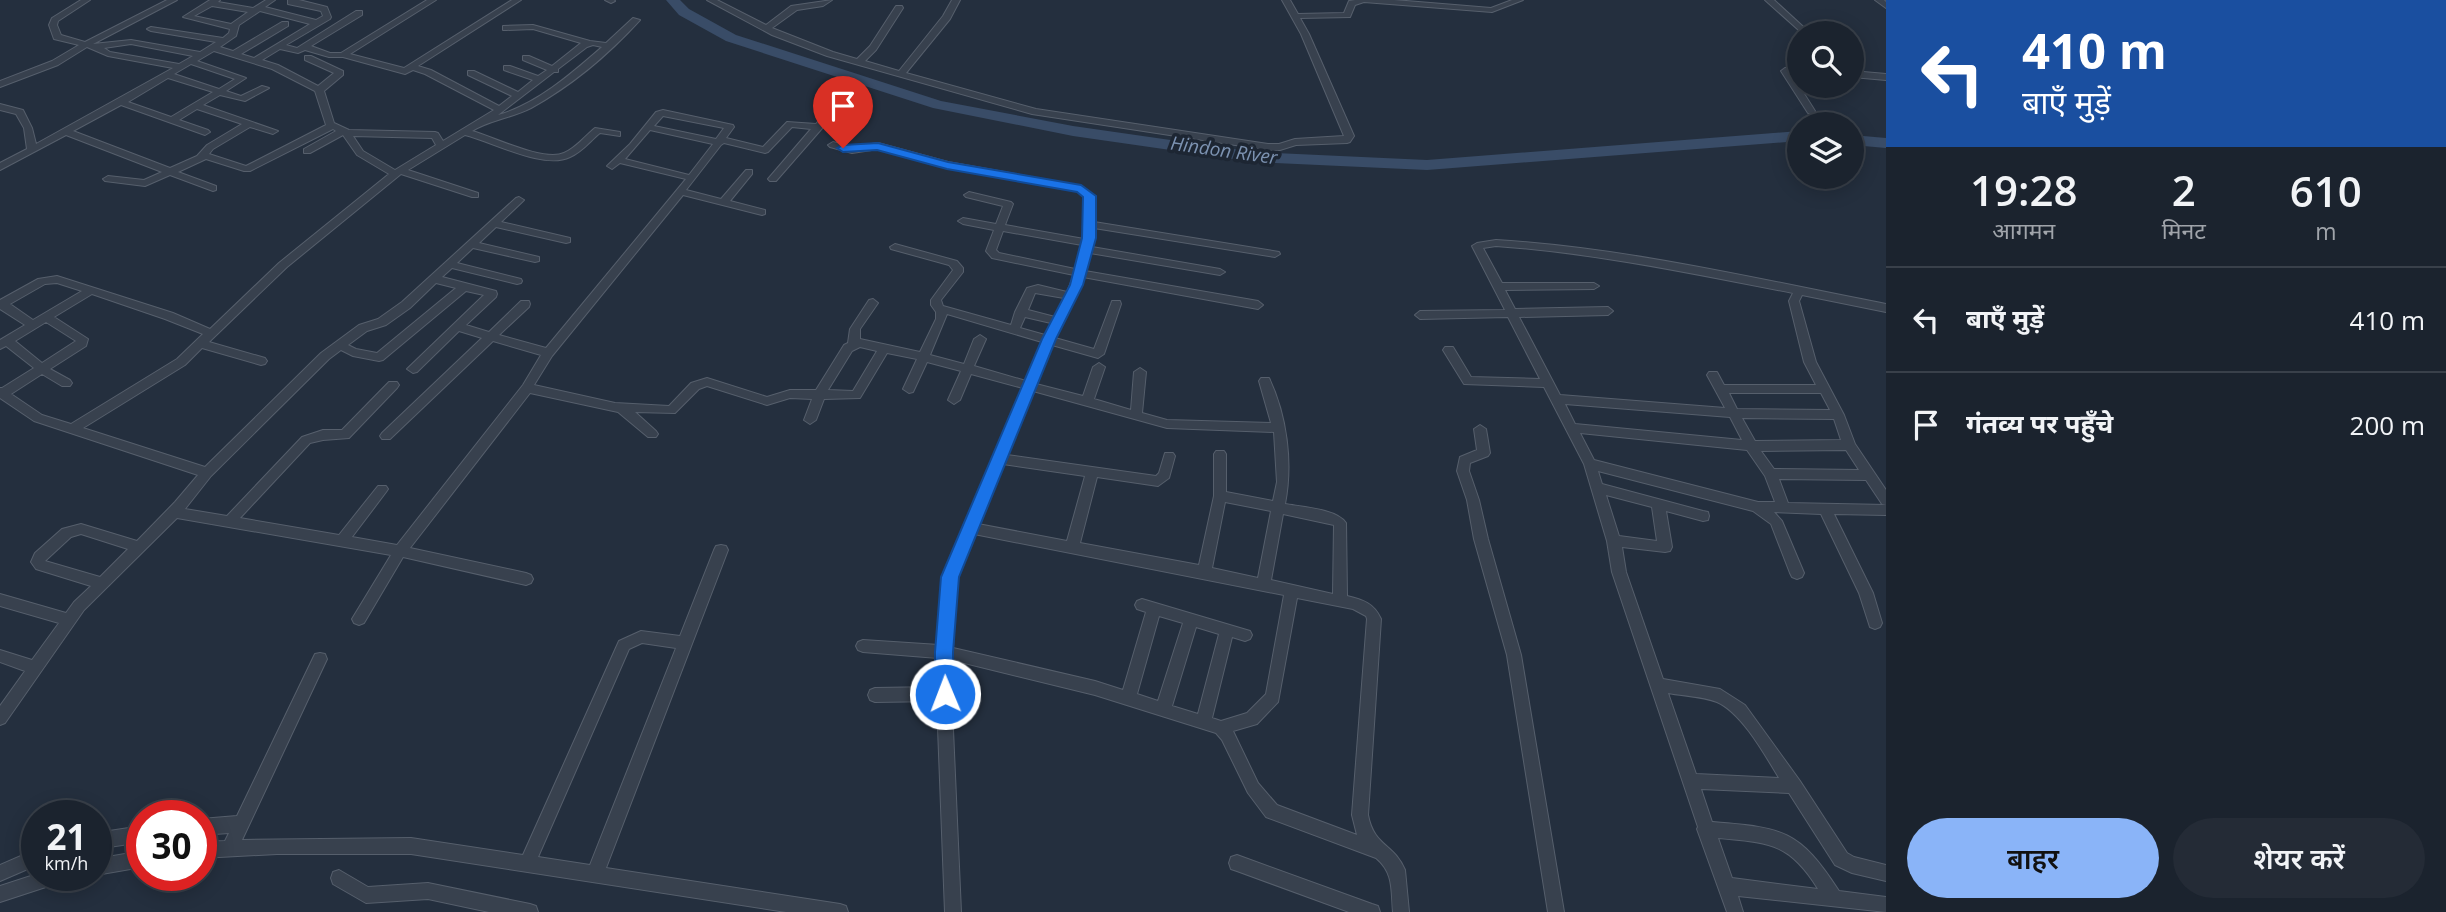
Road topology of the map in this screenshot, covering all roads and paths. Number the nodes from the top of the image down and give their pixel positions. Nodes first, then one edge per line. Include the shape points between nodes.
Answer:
1 (86, 0) edge
2 (173, 0) edge
3 (273, 0) edge
4 (432, 0) edge
5 (517, 0) edge
6 (711, 0) edge
7 (828, 0) edge
8 (956, 0) edge
9 (1286, 0) edge
10 (1519, 0) edge
11 (1769, 0) edge
12 (1879, 0) edge
13 (214, 1) edge
14 (293, 1) edge
15 (1886, 6) edge
16 (899, 8) dead end
17 (257, 10) junction
18 (359, 13) dead end
19 (1297, 16) junction
20 (636, 20) dead end
21 (1792, 21) edge
22 (316, 23) junction
23 (285, 24) dead end
24 (233, 27) junction
25 (506, 28) dead end
26 (766, 28) junction
27 (151, 29) dead end
28 (224, 41) junction
29 (588, 43) junction
30 (90, 46) junction
31 (278, 46) junction
32 (609, 46) junction
33 (304, 47) junction
34 (214, 48) junction
35 (234, 54) junction
36 (203, 55) junction
37 (343, 55) junction
38 (307, 58) dead end
39 (526, 58) dead end
40 (256, 60) junction
41 (566, 60) junction
42 (361, 61) junction
43 (192, 62) junction
44 (859, 62) junction
45 (182, 67) junction
46 (412, 67) junction
47 (581, 67) junction
48 (508, 68) dead end
49 (307, 70) junction
50 (555, 70) junction
51 (340, 73) junction
52 (471, 73) dead end
53 (902, 73) junction
54 (168, 75) junction
55 (1864, 75) edge
56 (1886, 77) edge
57 (540, 80) junction
58 (0, 85) edge
59 (265, 88) dead end
60 (319, 90) junction
61 (222, 92) junction
62 (519, 96) junction
63 (1806, 98) edge
64 (120, 102) junction
65 (841, 102) dead end
66 (197, 106) junction
67 (0, 107) edge
68 (500, 110) junction
69 (1811, 111) dead end
70 (173, 120) junction
71 (250, 123) junction
72 (481, 123) junction
73 (332, 126) junction
74 (647, 127) junction
75 (817, 127) junction
76 (273, 131) dead end
77 (66, 132) junction
78 (205, 132) dead end
79 (345, 132) junction
80 (463, 132) junction
81 (617, 134) dead end
82 (721, 141) junction
83 (440, 145) junction
84 (833, 145) dead end
85 (32, 150) junction
86 (307, 151) dead end
87 (201, 156) junction
88 (615, 163) joint
89 (0, 167) edge
90 (171, 171) junction
91 (398, 172) junction
92 (749, 172) dead end
93 (692, 178) junction
94 (108, 179) dead end
95 (773, 179) dead end
96 (213, 188) dead end
97 (681, 192) junction
98 (475, 195) dead end
99 (969, 195) dead end
100 (519, 200) dead end
101 (724, 202) junction
102 (762, 212) dead end
103 (963, 220) dead end
104 (495, 224) junction
105 (1090, 224) junction
106 (1000, 228) junction
107 (566, 240) dead end
108 (472, 245) junction
109 (1087, 246) junction
110 (895, 247) dead end
111 (1275, 254) dead end
112 (535, 259) dead end
113 (451, 265) junction
114 (1220, 272) dead end
115 (1080, 274) junction
116 (436, 279) junction
117 (517, 281) dead end
118 (465, 286) junction
119 (1594, 286) dead end
120 (1497, 287) junction
121 (92, 290) junction
122 (1799, 291) junction
123 (1071, 296) junction
124 (873, 303) dead end
125 (1, 304) edge
126 (525, 304) dead end
127 (1116, 304) dead end
128 (1258, 305) dead end
129 (1886, 308) edge
130 (941, 309) junction
131 (1608, 311) dead end
132 (1020, 312) junction
133 (1510, 314) junction
134 (1420, 316) dead end
135 (48, 317) junction
136 (1057, 321) junction
137 (34, 326) junction
138 (458, 327) junction
139 (1014, 330) junction
140 (210, 333) junction
141 (492, 337) junction
142 (980, 339) dead end
143 (1049, 339) junction
144 (4, 343) edge
145 (201, 344) junction
146 (854, 344) junction
147 (340, 345) junction
148 (885, 347) junction
149 (1449, 350) dead end
150 (548, 354) junction
151 (925, 357) junction
152 (261, 361) dead end
153 (1099, 367) dead end
154 (42, 369) junction
155 (413, 369) dead end
156 (968, 369) junction
157 (1140, 372) dead end
158 (1713, 375) dead end
159 (1265, 382) dead end
160 (66, 383) dead end
161 (1547, 383) junction
162 (393, 385) dead end
163 (1030, 386) junction
164 (527, 388) junction
165 (909, 389) dead end
166 (1722, 389) junction
167 (1825, 390) junction
168 (1, 393) edge
169 (820, 393) junction
170 (1555, 399) junction
171 (954, 400) dead end
172 (1087, 402) junction
173 (622, 407) junction
174 (1733, 413) junction
175 (1838, 415) junction
176 (1136, 416) junction
177 (810, 420) dead end
178 (74, 428) junction
179 (1279, 428) junction
180 (1571, 428) junction
181 (1480, 429) dead end
182 (652, 434) dead end
183 (386, 436) dead end
184 (1849, 445) junction
185 (1751, 446) junction
186 (1220, 454) dead end
187 (1169, 456) dead end
188 (1001, 459) junction
189 (1590, 464) junction
190 (1092, 472) junction
191 (207, 473) junction
192 (1771, 474) junction
193 (1868, 475) junction
194 (1596, 487) junction
195 (382, 489) dead end
196 (1220, 496) junction
197 (1886, 500) edge
198 (1658, 503) junction
199 (1757, 507) junction
200 (1276, 509) junction
201 (1784, 509) junction
202 (1825, 509) junction
203 (1886, 510) edge
204 (174, 512) junction
205 (1703, 516) dead end
206 (229, 522) junction
207 (969, 528) junction
208 (342, 541) junction
209 (1614, 541) junction
210 (140, 547) junction
211 (1072, 547) junction
212 (721, 550) dead end
213 (400, 551) junction
214 (1204, 572) junction
215 (1797, 573) dead end
216 (526, 579) dead end
217 (102, 583) junction
218 (1263, 586) junction
219 (1291, 593) junction
220 (0, 600) edge
221 (1340, 602) junction
222 (359, 619) dead end
223 (1191, 619) junction
224 (68, 620) junction
225 (1875, 623) dead end
226 (1227, 630) junction
227 (1245, 635) dead end
228 (685, 643) junction
229 (863, 646) dead end
230 (944, 652) junction
231 (0, 656) edge
232 (320, 659) dead end
233 (36, 668) junction
234 (1658, 685) junction
235 (945, 694) junction
236 (875, 695) dead end
237 (1128, 699) junction
238 (1163, 710) junction
239 (0, 718) edge
240 (1203, 723) junction
241 (1221, 728) junction
242 (1692, 781) junction
243 (1795, 786) junction
244 (240, 824) junction
245 (217, 826) edge
246 (1705, 830) junction
247 (230, 848) junction
248 (217, 849) edge
249 (1376, 850) junction
250 (1237, 863) dead end
251 (21, 864) edge
252 (527, 864) junction
253 (0, 873) edge
254 (1886, 873) edge
255 (595, 874) junction
256 (339, 878) dead end
257 (1727, 886) junction
258 (21, 887) edge
259 (0, 894) edge
260 (1834, 898) junction
261 (1886, 905) edge
262 (530, 912) edge
263 (840, 912) edge
264 (953, 912) edge
265 (1372, 912) edge
266 (1401, 912) edge
267 (1556, 912) edge
268 (1735, 912) edge

1 - 30 street via 53,24 57,37
2 - 30 street
3 - 14 street
3 - 17 street
4 - 37 street
5 - 46 street
6 - 26 street
7 - 26 street via 793,9
8 - 53 street
9 - 19 street
10 - 19 street via 1492,10 1364,0 1352,3 1347,15
11 - 21 street
12 - 15 street
13 - 17 street
13 - 24 street via 187,17
14 - 22 street via 327,11 327,17
16 - 44 street
17 - 22 street
17 - 24 street
18 - 33 street
19 - 53 street via 1347,140 1295,142 1275,148 1146,131 1035,112
20 - 32 street
22 - 31 street
23 - 35 street
24 - 28 street via 233,34
25 - 29 street via 533,27
26 - 44 street
27 - 28 street
28 - 34 street
29 - 32 street
29 - 41 street
30 - 36 street via 131,42
30 - 45 street via 107,54
30 - 58 street
31 - 33 street via 294,51
31 - 40 street
32 - 47 street
33 - 37 street
34 - 35 street
34 - 36 street
35 - 40 street
36 - 43 street
37 - 42 street
38 - 49 street
39 - 50 street
40 - 49 street
41 - 47 street
41 - 50 street
42 - 46 street via 399,72
42 - 51 street
43 - 45 street
43 - 61 street via 242,78
44 - 53 street
45 - 54 street
46 - 68 street
47 - 72 street via 535,103
48 - 57 street
49 - 51 street
49 - 60 street
50 - 57 street
51 - 60 street
52 - 62 street
54 - 61 street
54 - 64 street
55 - 56 street
57 - 62 street
59 - 61 street via 247,99
60 - 73 street
61 - 66 street
62 - 68 street
63 - 69 street
64 - 70 street
64 - 77 street
65 - 75 street
66 - 70 street
66 - 71 street
67 - 85 street via 20,112
68 - 72 street
70 - 78 street
71 - 76 street
71 - 87 street
72 - 80 street
73 - 79 street
73 - 87 street via 247,169
74 - 82 street
74 - 82 street via 667,112 730,127
74 - 88 street
75 - 82 street via 790,124 765,150
75 - 95 street
77 - 85 street
77 - 90 street
79 - 83 street via 435,135
79 - 86 street
79 - 91 street via 360,153
80 - 81 street via 558,158 570,154 598,130
80 - 83 street
82 - 93 street
83 - 91 street
84 - 105 street via 852,150 878,146 947,166 1081,189 1090,196
85 - 89 street
87 - 90 street
88 - 93 street
90 - 94 street via 145,183
90 - 96 street
91 - 98 street
91 - 140 street via 283,265
92 - 101 street
93 - 97 street
97 - 101 street
97 - 150 street
99 - 106 street via 1008,204
100 - 104 street
101 - 102 street
103 - 106 street
104 - 107 street
104 - 108 street
105 - 109 street
105 - 111 street
106 - 109 street
106 - 115 street via 992,254
108 - 112 street
108 - 113 street
109 - 114 street
109 - 115 street
110 - 130 street via 957,265 957,275 936,300
113 - 116 street
113 - 117 street
115 - 123 street
115 - 128 street
116 - 118 street
116 - 147 street via 382,322 366,326
118 - 138 street via 492,295
118 - 147 street via 379,358
119 - 120 street
120 - 122 street via 1479,244 1541,246
120 - 133 street
121 - 125 street via 50,279
121 - 135 street
121 - 140 street
122 - 129 street
122 - 167 street via 1794,301 1800,325 1810,362
123 - 132 street via 1031,290
123 - 136 street
124 - 146 street via 855,329
125 - 137 street
126 - 141 street
127 - 143 street via 1098,354
130 - 139 street
130 - 151 street via 942,319
131 - 133 street
132 - 136 street
132 - 139 street
133 - 134 street
133 - 161 street
135 - 137 street
135 - 154 street via 82,343
136 - 143 street
137 - 144 street
138 - 141 street
138 - 155 street
139 - 143 street
140 - 145 street
141 - 150 street
141 - 183 street
142 - 156 street
143 - 163 street
144 - 154 street
145 - 152 street
145 - 178 street via 181,362
146 - 148 street
146 - 169 street
147 - 191 street
148 - 151 street
148 - 169 street via 856,396
149 - 161 street via 1468,382
150 - 164 street
151 - 156 street
151 - 165 street
153 - 172 street
154 - 160 street
154 - 168 street
156 - 163 street
156 - 171 street
157 - 176 street
158 - 166 street
159 - 179 street
161 - 170 street
162 - 206 street via 345,435 306,440
163 - 172 street
163 - 188 street
164 - 173 street
164 - 213 street
166 - 167 street
166 - 174 street
167 - 175 street
168 - 178 street via 38,418
169 - 173 street via 766,401 699,382 671,410
169 - 177 street
170 - 174 street
170 - 180 street
172 - 176 street
173 - 182 street
174 - 175 street
174 - 185 street
175 - 184 street
176 - 179 street via 1167,424
178 - 191 street
179 - 200 street via 1283,482
180 - 185 street
180 - 189 street
181 - 267 street via 1485,453 1464,460 1463,471 1514,655
184 - 185 street
184 - 193 street
185 - 192 street
186 - 196 street
187 - 190 street via 1165,475 1158,481
188 - 190 street
188 - 207 street
189 - 194 street
189 - 199 street
190 - 211 street
191 - 204 street
192 - 193 street
192 - 201 street
193 - 197 street
194 - 198 street
194 - 209 street
195 - 208 street
196 - 200 street
196 - 214 street
198 - 205 street
198 - 209 street via 1665,547
199 - 201 street
199 - 215 street via 1776,522
200 - 218 street
200 - 221 street via 1340,523
201 - 202 street
202 - 203 street
202 - 225 street via 1866,593
204 - 206 street
204 - 210 street
206 - 208 street
207 - 211 street
207 - 230 street via 950,577
208 - 213 street
209 - 234 street via 1619,572
210 - 217 street
210 - 217 street via 81,529 67,533 40,557 41,565
211 - 214 street
212 - 228 street
213 - 216 street
213 - 222 street
214 - 218 street
217 - 224 street
218 - 219 street
219 - 221 street
219 - 241 street via 1273,697 1252,719
220 - 224 street
221 - 249 street via 1364,607 1374,619 1360,815 1363,831
223 - 226 street
223 - 237 street via 1148,606
223 - 238 street
224 - 233 street
226 - 227 street
226 - 240 street
228 - 252 street via 641,637 624,645
228 - 255 street
229 - 230 street
230 - 235 street
230 - 237 street
231 - 233 street
232 - 244 street
233 - 239 street
234 - 242 street
234 - 243 street via 1729,700
235 - 236 street
235 - 264 street
237 - 238 street
238 - 240 street
240 - 241 street
241 - 249 street via 1253,788 1272,811
242 - 243 street
242 - 246 street
243 - 254 street via 1841,859
244 - 245 street
244 - 247 street
246 - 257 street
246 - 260 street via 1789,842 1811,862
247 - 248 street
247 - 252 street via 411,846
249 - 266 street via 1397,870
250 - 265 street
251 - 253 street
252 - 255 street
255 - 263 street
256 - 262 street via 366,895 428,891
257 - 260 street
257 - 268 street
258 - 259 street
260 - 261 street

